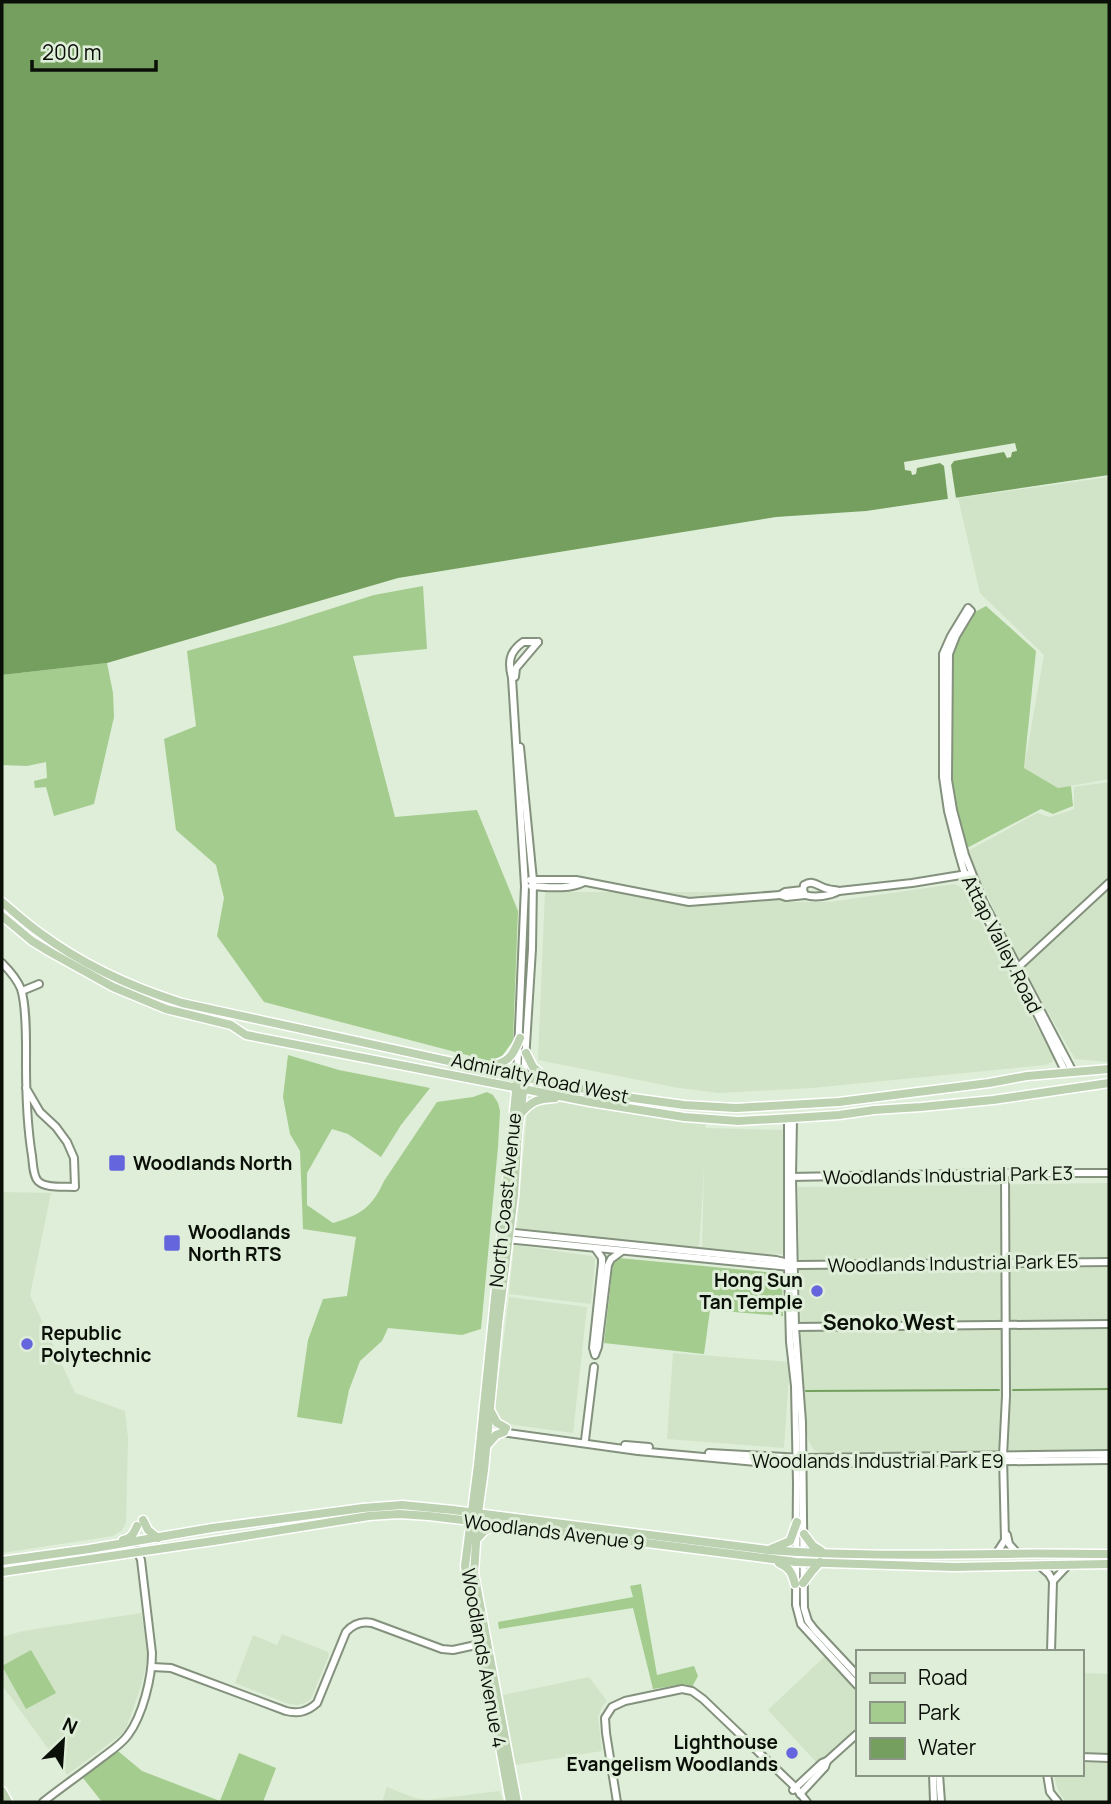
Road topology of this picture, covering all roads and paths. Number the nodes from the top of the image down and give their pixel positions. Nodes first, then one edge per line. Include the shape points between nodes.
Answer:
1 (969, 610) dead end
2 (968, 874) junction
3 (951, 877) junction
4 (529, 883) junction
5 (1109, 883) edge
6 (971, 887) junction
7 (839, 891) junction
8 (804, 892) junction
9 (2, 902) edge
10 (2, 916) edge
11 (2, 963) edge
12 (1017, 969) junction
13 (39, 984) dead end
14 (22, 991) junction
15 (312, 1030) junction
16 (347, 1038) junction
17 (520, 1038) junction
18 (324, 1049) junction
19 (526, 1053) junction
20 (347, 1054) junction
21 (485, 1068) junction
22 (1109, 1069) edge
23 (1070, 1072) junction
24 (521, 1076) junction
25 (553, 1082) junction
26 (491, 1083) junction
27 (1109, 1083) edge
28 (26, 1088) junction
29 (520, 1088) junction
30 (565, 1097) junction
31 (871, 1098) junction
32 (841, 1101) junction
33 (514, 1105) junction
34 (874, 1110) junction
35 (521, 1113) junction
36 (845, 1114) junction
37 (790, 1119) junction
38 (1005, 1173) junction
39 (1109, 1173) edge
40 (790, 1177) junction
41 (504, 1235) junction
42 (595, 1248) junction
43 (622, 1251) junction
44 (1109, 1262) edge
45 (1005, 1263) junction
46 (792, 1265) junction
47 (1109, 1324) edge
48 (1006, 1325) junction
49 (792, 1327) junction
50 (594, 1367) dead end
51 (489, 1409) junction
52 (485, 1428) junction
53 (505, 1430) junction
54 (585, 1440) junction
55 (799, 1441) junction
56 (487, 1445) junction
57 (1109, 1454) edge
58 (731, 1457) junction
59 (1005, 1458) junction
60 (1109, 1460) edge
61 (778, 1461) junction
62 (799, 1461) junction
63 (824, 1461) junction
64 (987, 1461) junction
65 (1003, 1478) junction
66 (800, 1481) junction
67 (477, 1491) junction
68 (453, 1510) junction
69 (474, 1517) junction
70 (446, 1518) junction
71 (277, 1519) junction
72 (502, 1521) junction
73 (797, 1522) junction
74 (216, 1527) junction
75 (282, 1530) junction
76 (804, 1534) junction
77 (158, 1538) junction
78 (220, 1540) junction
79 (472, 1541) junction
80 (107, 1546) junction
81 (141, 1546) junction
82 (825, 1553) junction
83 (1109, 1553) edge
84 (996, 1554) junction
85 (1018, 1554) junction
86 (769, 1555) junction
87 (800, 1557) junction
88 (2, 1560) edge
89 (820, 1562) junction
90 (1069, 1564) junction
91 (1109, 1564) edge
92 (1039, 1565) junction
93 (2, 1572) edge
94 (1053, 1581) junction
95 (799, 1583) junction
96 (484, 1646) junction
97 (1051, 1650) edge
98 (152, 1667) junction
99 (856, 1674) edge
100 (856, 1684) edge
101 (856, 1735) edge
102 (1083, 1758) edge
103 (1109, 1758) edge
104 (933, 1776) edge
105 (939, 1776) edge
106 (1047, 1776) edge
107 (2, 1791) edge
108 (799, 1794) edge
109 (8, 1802) edge
110 (43, 1802) edge
111 (510, 1802) edge
112 (517, 1802) edge
113 (617, 1802) edge
114 (934, 1802) edge
115 (941, 1802) edge
116 (1058, 1802) edge

1 - 2 street, Attap Valley Road via 943,654 943,777
2 - 3 street
2 - 6 street, Attap Valley Road
2 - 12 street, Attap Valley Road
3 - 6 street
3 - 7 street
4 - 4 street, North Coast Avenue via 509,662 523,642 538,642 515,671 531,842
4 - 8 street via 577,886 584,882 689,902
4 - 17 street, North Coast Avenue
4 - 19 street, North Coast Avenue via 532,949
5 - 12 street
6 - 12 street, Attap Valley Road
7 - 8 street via 811,896
7 - 8 street via 813,882 805,883
9 - 15 main road, Admiralty Road West via 64,951 143,990 199,1008
10 - 18 main road, Admiralty Road West via 32,941 130,995 231,1025 246,1035
11 - 14 street
12 - 23 street, Attap Valley Road
13 - 14 street
14 - 28 street
15 - 16 main road, Admiralty Road West
15 - 18 main road via 331,1038 331,1047
16 - 20 main road via 337,1042 337,1047
16 - 21 main road, Admiralty Road West
17 - 21 main road via 510,1058
17 - 24 street, North Coast Avenue
18 - 20 main road, Admiralty Road West
19 - 24 street, North Coast Avenue
19 - 25 main road via 533,1067
20 - 26 main road, Admiralty Road West
21 - 24 main road, Admiralty Road West
22 - 23 main road, Admiralty Road West
23 - 31 main road, Admiralty Road West
24 - 25 main road, Admiralty Road West
24 - 29 main road, North Coast Avenue
25 - 32 main road, Admiralty Road West via 684,1105 736,1108
26 - 29 main road, Admiralty Road West
26 - 33 main road via 509,1093
27 - 34 main road, Admiralty Road West via 993,1100
28 - 28 street via 67,1142 74,1158 75,1187 44,1185 36,1178
29 - 30 main road, Admiralty Road West
29 - 33 main road, North Coast Avenue
29 - 35 main road, North Coast Avenue
30 - 35 main road via 537,1099
30 - 37 main road, Admiralty Road West via 684,1118
31 - 32 main road, Admiralty Road West
31 - 34 main road via 868,1105
32 - 36 main road via 848,1107
33 - 41 main road, North Coast Avenue
34 - 36 main road, Admiralty Road West
35 - 41 main road, North Coast Avenue via 514,1195
36 - 37 main road, Admiralty Road West
37 - 40 street
38 - 39 street, Woodlands Industrial Park E3
38 - 40 street, Woodlands Industrial Park E3
38 - 45 street
40 - 46 street
41 - 42 street, Woodlands Industrial Park E5
41 - 46 street, Woodlands Industrial Park E5
41 - 51 main road, North Coast Avenue
41 - 52 main road, North Coast Avenue
42 - 43 street, Woodlands Industrial Park E5
42 - 43 street via 602,1263 595,1355 608,1265
43 - 46 street, Woodlands Industrial Park E5
44 - 45 street, Woodlands Industrial Park E5
45 - 46 street, Woodlands Industrial Park E5
45 - 48 street
46 - 49 street
47 - 48 street
48 - 49 street
48 - 59 street
49 - 55 street
50 - 54 street
51 - 52 main road, North Coast Avenue
51 - 53 main road
52 - 53 street, Woodlands Industrial Park E9
52 - 56 main road, North Coast Avenue
52 - 67 main road, North Coast Avenue
53 - 54 street, Woodlands Industrial Park E9
53 - 56 main road
53 - 58 street, Woodlands Industrial Park E9 via 638,1451
54 - 58 street, Woodlands Industrial Park E9
55 - 61 street
55 - 62 street
55 - 63 street
56 - 67 main road, North Coast Avenue
57 - 59 street, Woodlands Industrial Park E9
58 - 61 street, Woodlands Industrial Park E9
59 - 60 street, Woodlands Industrial Park E9
59 - 63 street, Woodlands Industrial Park E9
59 - 64 street, Woodlands Industrial Park E9
59 - 65 street
59 - 85 street via 1007,1539
61 - 62 street, Woodlands Industrial Park E9
61 - 66 street
62 - 63 street, Woodlands Industrial Park E9
62 - 66 street
63 - 64 street, Woodlands Industrial Park E9
63 - 66 street via 811,1467
64 - 65 street
65 - 84 street via 1005,1540
66 - 73 street
66 - 76 street
67 - 68 main road
67 - 69 main road, North Coast Avenue
67 - 72 main road
68 - 69 main road, Woodlands Avenue 9
68 - 71 main road, Woodlands Avenue 9 via 392,1506
69 - 70 main road, Woodlands Avenue 9
69 - 72 main road, Woodlands Avenue 9
69 - 79 main road, Woodlands Avenue 4
70 - 75 main road, Woodlands Avenue 9 via 369,1516
70 - 79 main road
71 - 74 main road, Woodlands Avenue 9
71 - 75 main road via 285,1522
72 - 79 main road
72 - 86 main road, Woodlands Avenue 9
73 - 86 main road via 790,1541
73 - 87 street
74 - 77 main road, Woodlands Avenue 9
74 - 78 main road via 211,1534
75 - 78 main road, Woodlands Avenue 9
76 - 82 main road
76 - 87 street
77 - 80 main road via 140,1523 128,1539
77 - 81 main road, Woodlands Avenue 9
78 - 81 main road, Woodlands Avenue 9
79 - 96 main road, Woodlands Avenue 4
80 - 81 main road, Woodlands Avenue 9
80 - 88 main road, Woodlands Avenue 9
81 - 93 main road, Woodlands Avenue 9
81 - 98 street
82 - 84 main road, Woodlands Avenue 9
82 - 87 main road, Woodlands Avenue 9
83 - 85 main road, Woodlands Avenue 9
84 - 85 main road, Woodlands Avenue 9
86 - 87 main road, Woodlands Avenue 9
86 - 95 main road via 788,1566
87 - 89 main road, Woodlands Avenue 9
87 - 95 street
89 - 92 main road, Woodlands Avenue 9
89 - 95 main road
90 - 91 main road, Woodlands Avenue 9
90 - 92 main road, Woodlands Avenue 9
90 - 94 street
92 - 94 street
94 - 97 street
95 - 99 street via 808,1621
95 - 100 street via 796,1605 801,1624
96 - 98 street via 442,1649 363,1622 346,1632 317,1703 293,1713 171,1668
96 - 111 main road, Woodlands Avenue 4
96 - 112 main road, Woodlands Avenue 4
98 - 110 street via 128,1736
101 - 108 street via 822,1763
102 - 103 street
104 - 114 street
105 - 115 street
106 - 116 street via 1050,1792
107 - 109 main road
108 - 113 street via 703,1699 687,1689 677,1689 618,1703 605,1718

